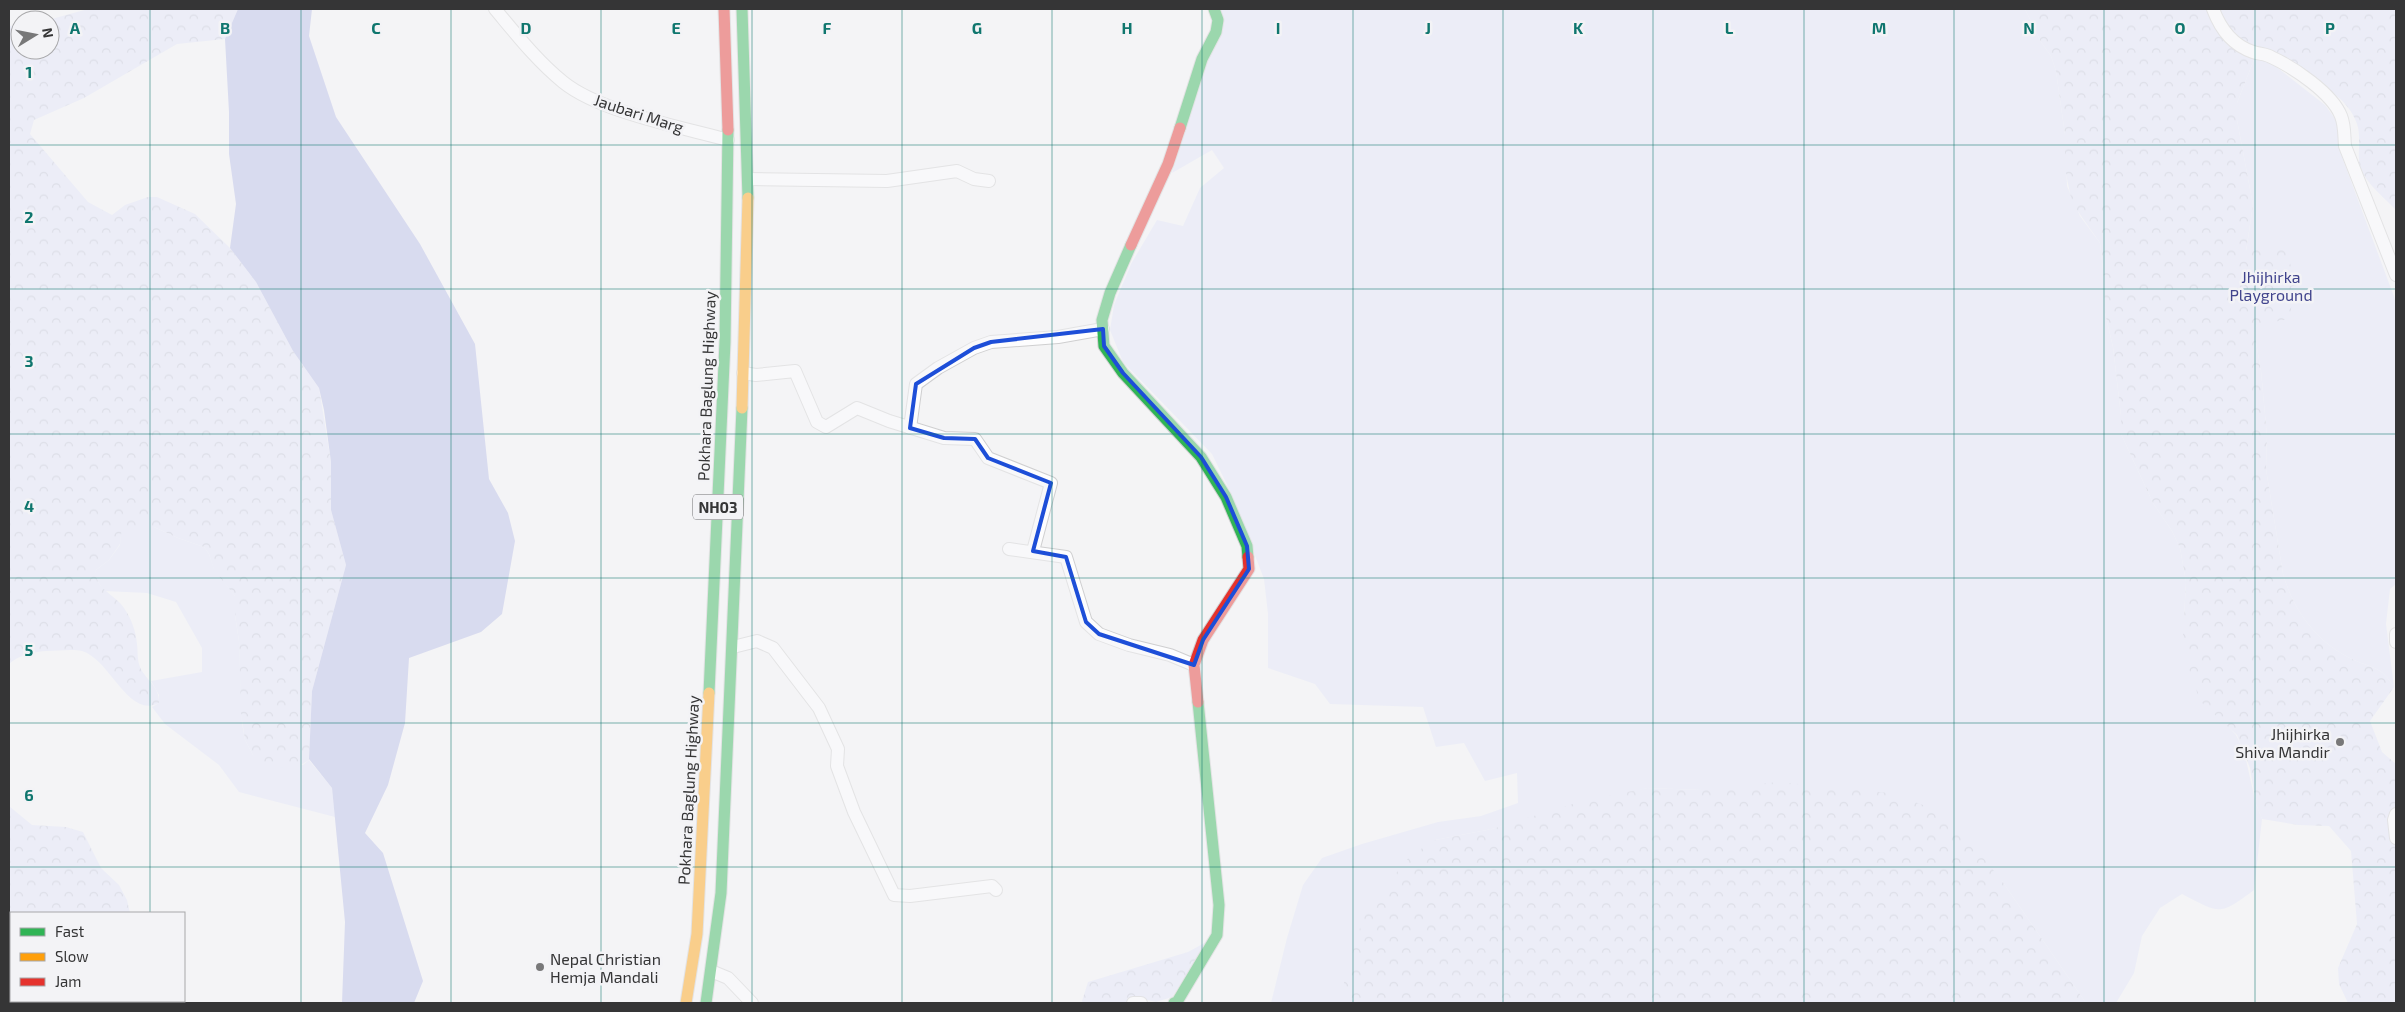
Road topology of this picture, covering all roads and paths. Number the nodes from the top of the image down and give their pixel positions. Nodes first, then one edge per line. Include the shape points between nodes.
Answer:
1 (495, 9) edge
2 (724, 9) edge
3 (742, 9) edge
4 (1214, 9) edge
5 (2213, 9) edge
6 (728, 140) junction
7 (748, 179) junction
8 (989, 181) dead end
9 (2396, 275) edge
10 (1103, 330) junction
11 (744, 373) junction
12 (910, 428) junction
13 (1009, 549) dead end
14 (1033, 551) junction
15 (2396, 634) edge
16 (2396, 642) edge
17 (733, 647) junction
18 (1194, 665) junction
19 (2396, 814) edge
20 (2396, 838) edge
21 (996, 890) dead end
22 (711, 970) junction
23 (686, 1003) edge
24 (706, 1003) edge
25 (752, 1003) edge
26 (1133, 1003) edge
27 (1141, 1003) edge
28 (1174, 1003) edge

1 - 6 street, Jaubari Marg via 527,47 564,83 603,105
2 - 6 main road, Pokhara Baglung Highway / NH03
3 - 7 main road
4 - 10 main road via 1218,20 1216,32 1202,59 1168,164 1110,294 1102,320
5 - 9 street via 2227,36 2252,52 2278,61 2298,73 2330,98 2340,114 2345,146
6 - 23 main road, Pokhara Baglung Highway / NH03 via 725,342 706,781 697,934
7 - 8 street via 887,181 957,171 974,179
7 - 11 main road
10 - 12 street via 991,342 974,348 916,384
10 - 18 main road via 1104,346 1123,373 1200,457 1226,497 1247,546 1249,569 1203,640
11 - 12 street via 756,375 795,370 817,422 826,427 857,408
11 - 17 main road
12 - 14 street via 944,438 975,439 988,458 1051,483
13 - 14 street
14 - 18 street via 1066,557 1086,622 1099,634
15 - 16 street
17 - 21 street via 756,642 773,648 819,708 838,749 837,766 854,812 894,895 992,886
17 - 22 main road via 721,884
18 - 28 main road via 1218,905 1217,935
19 - 20 street
22 - 24 main road
22 - 25 street via 728,978
26 - 27 street

